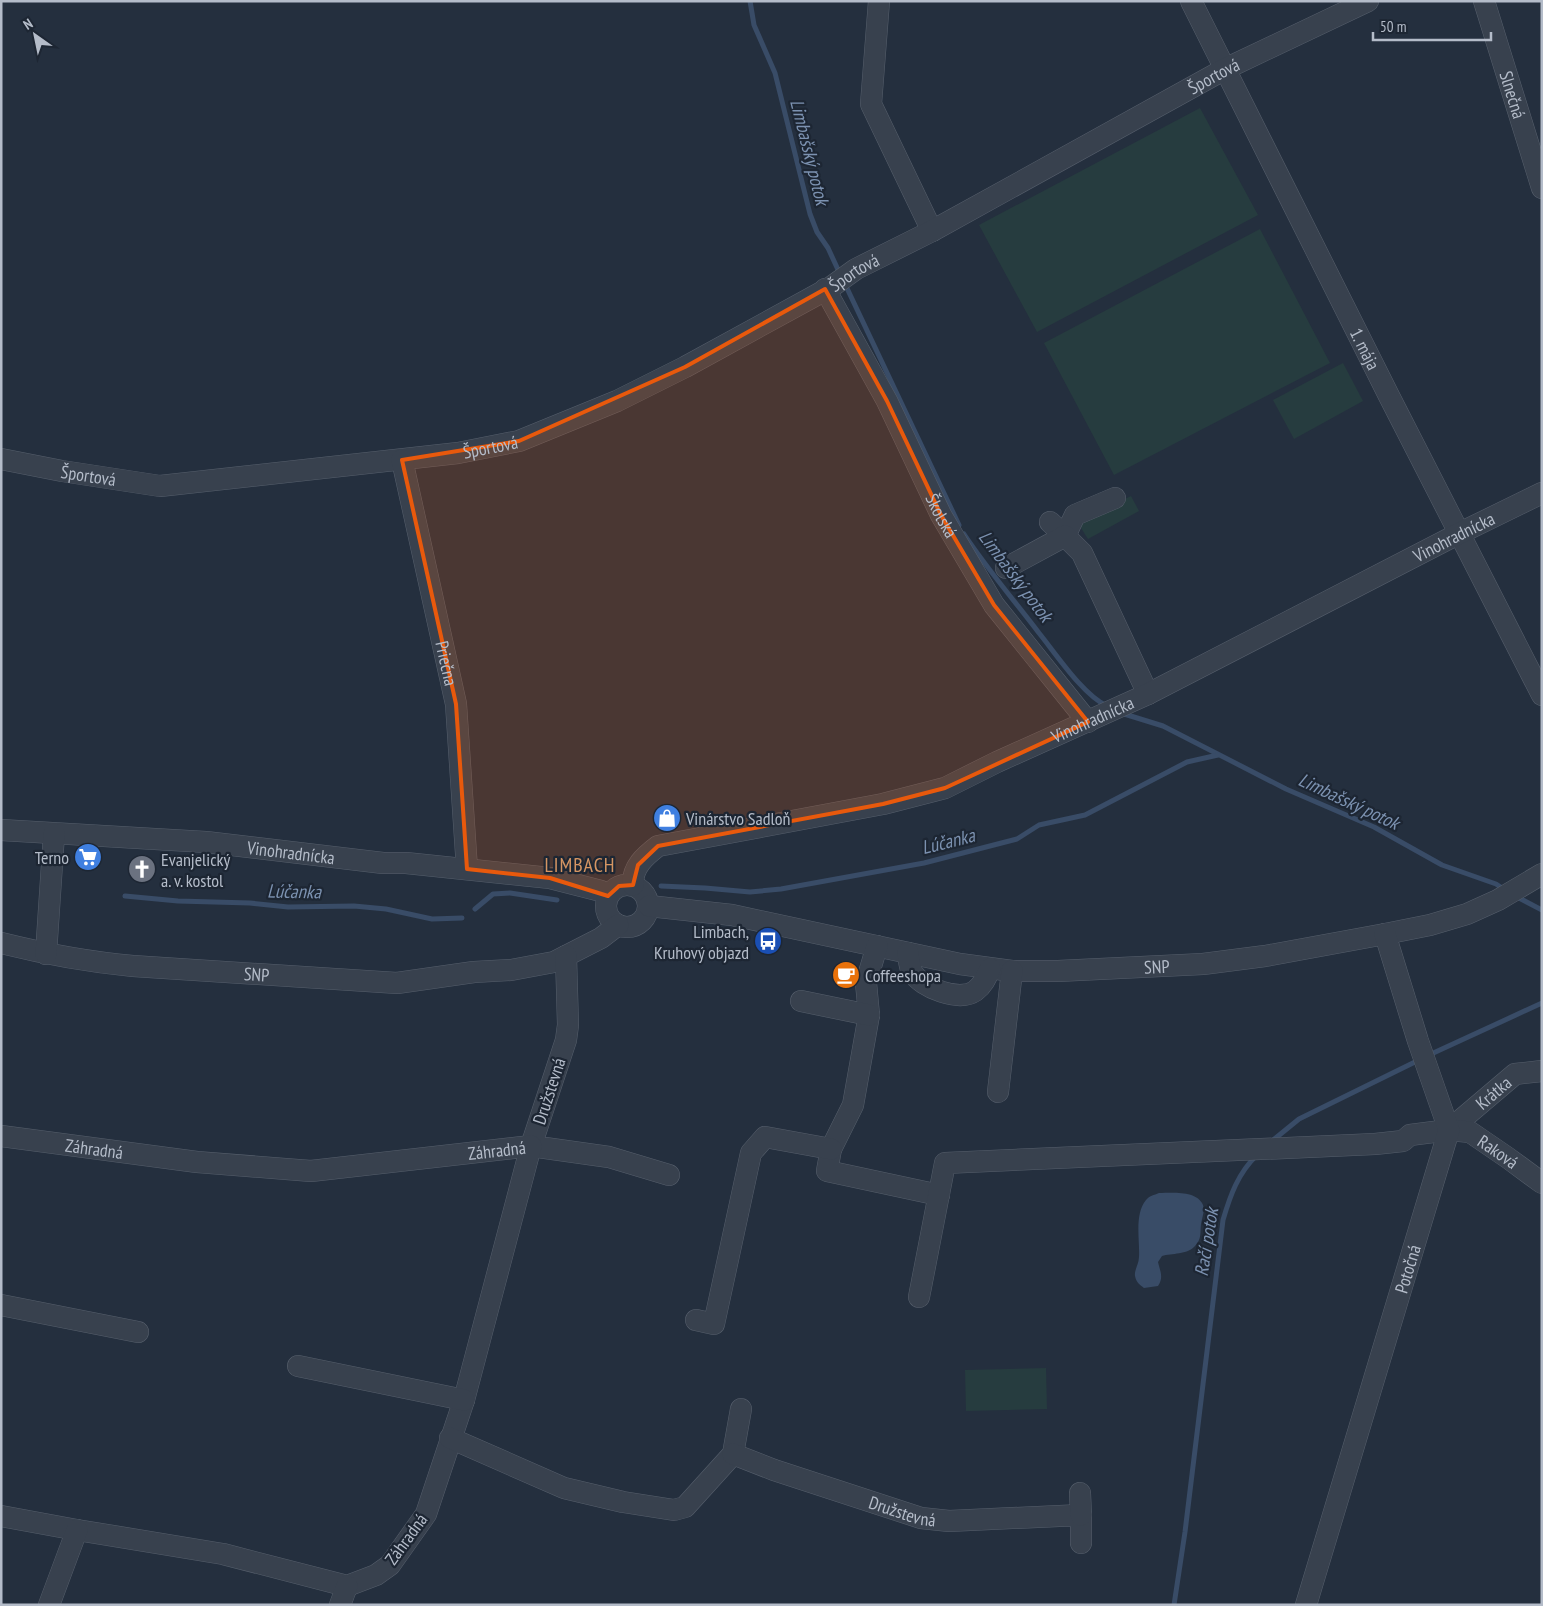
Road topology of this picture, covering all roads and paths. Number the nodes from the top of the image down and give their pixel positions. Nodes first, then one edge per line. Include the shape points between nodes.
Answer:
1 (880, 1) edge
2 (1191, 1) edge
3 (1368, 1) edge
4 (1484, 1) edge
5 (1225, 69) junction
6 (1542, 188) edge
7 (932, 231) junction
8 (828, 288) junction
9 (1, 458) edge
10 (402, 460) junction
11 (1542, 494) edge
12 (1115, 498) dead end
13 (1058, 529) junction
14 (1460, 533) junction
15 (1006, 568) dead end
16 (1148, 694) junction
17 (1542, 695) edge
18 (1104, 714) junction
19 (1, 830) edge
20 (54, 834) junction
21 (467, 869) junction
22 (1542, 874) edge
23 (633, 885) junction
24 (608, 896) junction
25 (649, 906) junction
26 (618, 925) junction
27 (1385, 934) junction
28 (1, 943) edge
29 (876, 946) junction
30 (908, 953) junction
31 (46, 954) junction
32 (566, 956) junction
33 (1012, 971) junction
34 (986, 976) junction
35 (801, 1001) dead end
36 (869, 1015) junction
37 (1542, 1071) edge
38 (998, 1092) dead end
39 (1449, 1130) junction
40 (1, 1136) edge
41 (531, 1146) junction
42 (832, 1148) junction
43 (669, 1175) dead end
44 (1542, 1183) edge
45 (939, 1195) junction
46 (919, 1297) dead end
47 (1, 1305) edge
48 (696, 1320) dead end
49 (138, 1332) dead end
50 (298, 1366) dead end
51 (464, 1400) junction
52 (741, 1408) dead end
53 (450, 1438) junction
54 (732, 1454) junction
55 (1080, 1493) dead end
56 (1081, 1515) junction
57 (1, 1516) edge
58 (77, 1530) junction
59 (1081, 1543) dead end
60 (343, 1595) edge
61 (49, 1605) edge
62 (1306, 1605) edge

1 - 7 street via 871,104
2 - 5 street, 1. mája
3 - 5 street, Športová
4 - 6 street, Slnečná
5 - 7 street, Športová
5 - 14 street, 1. mája
7 - 8 street, Športová via 856,269
8 - 10 street, Športová via 617,401 520,441
8 - 18 street, Školská via 941,515 994,605
9 - 10 street, Športová via 62,472 160,486
10 - 21 street, Priečna via 456,704
11 - 14 street, Vinohradnícka
12 - 13 street via 1076,515
13 - 15 street
13 - 16 street via 1082,553
14 - 16 street, Vinohradnícka
14 - 17 street, 1. mája
16 - 18 street, Vinohradnícka
18 - 23 street, Vinohradnícka via 945,788 882,804 658,846 638,865 632,877
19 - 20 street, Vinohradnícka
20 - 21 street, Vinohradnícka via 206,842 382,863
20 - 31 street
21 - 24 street, Vinohradnícka via 550,878 587,886
22 - 27 street, SNP via 1467,914
23 - 24 street via 619,886
23 - 25 street via 644,893
24 - 26 street via 608,916
25 - 26 street via 648,913 639,924
25 - 29 street, SNP via 761,920
26 - 32 street, SNP
27 - 33 street, SNP via 1203,964
27 - 39 street
28 - 31 street, SNP
29 - 30 street, SNP
29 - 36 street via 866,982
30 - 34 street, SNP
30 - 34 street via 913,973 941,992 966,995 974,991
31 - 32 street, SNP via 133,966 397,983 511,970 554,962
32 - 41 street, Družstevná via 566,1040
33 - 34 street, SNP
33 - 38 street
35 - 36 street
36 - 42 street via 853,1105
37 - 39 street, Krátka via 1515,1074
39 - 44 street, Raková via 1470,1132
39 - 45 street, Raková via 1376,1144 945,1163
39 - 62 street, Potočná
40 - 41 street, Záhradná via 197,1162 311,1171
41 - 43 street, Družstevná via 609,1157
41 - 51 street, Záhradná
42 - 45 street via 827,1171
42 - 48 street via 765,1137 750,1153 714,1324
45 - 46 street
47 - 49 street
50 - 51 street
51 - 53 street, Záhradná
52 - 54 street
53 - 54 street via 564,1488 674,1510 685,1507
53 - 60 street, Záhradná via 426,1514 406,1544 390,1565
54 - 56 street, Družstevná via 921,1518 948,1521
55 - 56 street
56 - 59 street
57 - 58 street, Záhradná
58 - 60 street, Záhradná via 223,1554
58 - 61 street

